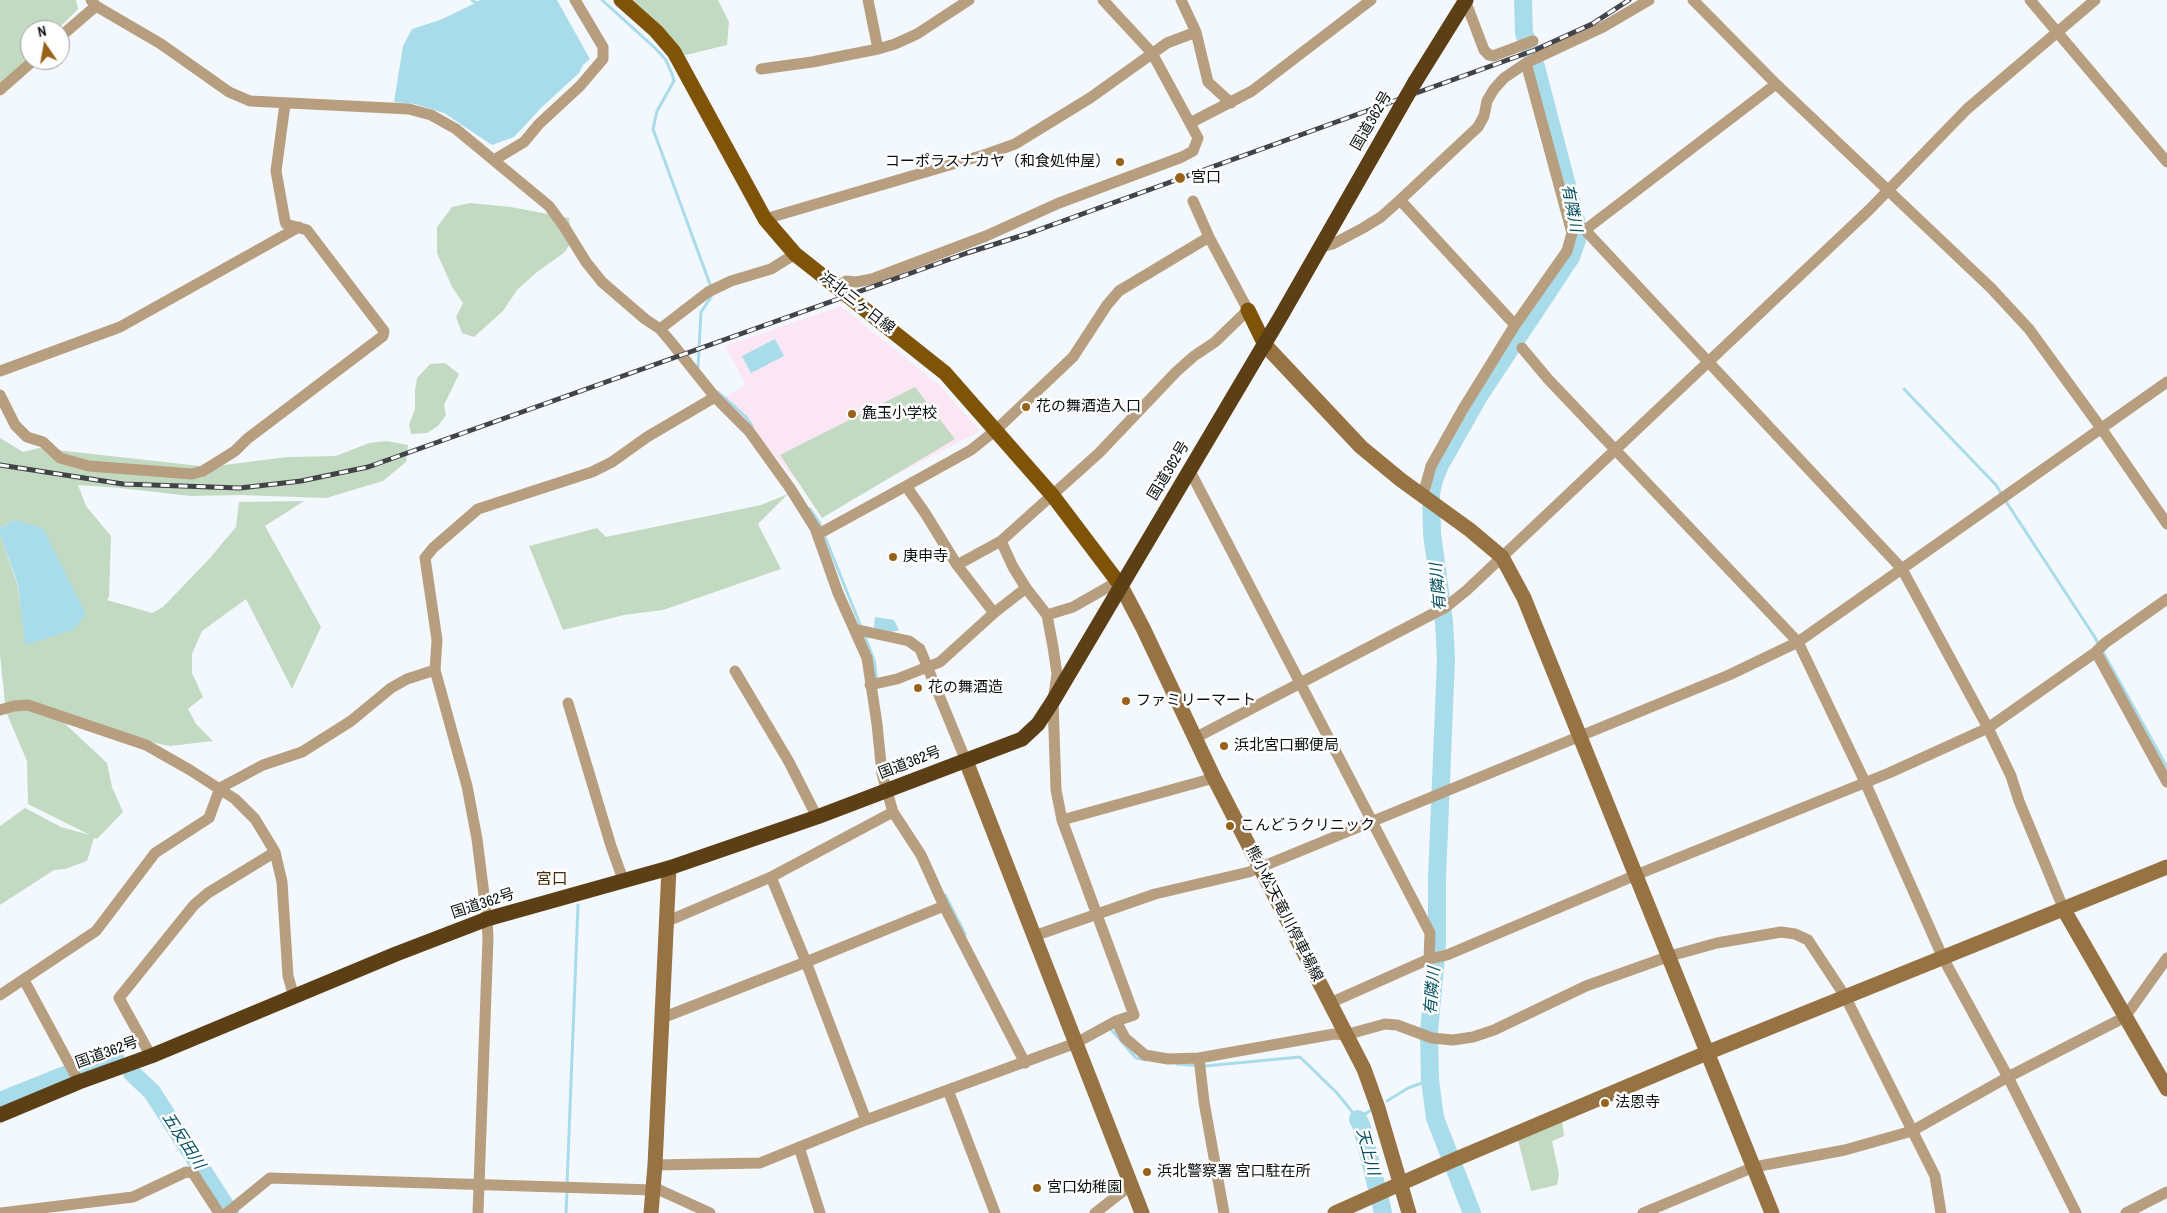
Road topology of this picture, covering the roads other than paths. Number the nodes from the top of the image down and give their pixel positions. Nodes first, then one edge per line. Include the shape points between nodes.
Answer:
1 (576, 0) edge
2 (622, 0) edge
3 (868, 0) edge
4 (969, 0) edge
5 (1103, 0) edge
6 (1181, 0) edge
7 (1371, 0) edge
8 (1466, 0) edge
9 (1649, 0) edge
10 (1693, 0) edge
11 (2030, 0) edge
12 (2095, 0) edge
13 (94, 3) edge
14 (70, 27) edge
15 (1196, 32) junction
16 (2057, 32) junction
17 (1528, 43) dead end
18 (878, 49) junction
19 (1152, 53) junction
20 (1526, 63) junction
21 (761, 69) dead end
22 (23, 70) edge
23 (1776, 84) junction
24 (0, 90) edge
25 (1231, 103) junction
26 (285, 104) junction
27 (1190, 123) junction
28 (494, 160) junction
29 (2167, 162) edge
30 (1888, 190) junction
31 (1400, 200) junction
32 (1193, 201) dead end
33 (765, 218) junction
34 (300, 226) junction
35 (1580, 232) junction
36 (1209, 236) junction
37 (1321, 247) junction
38 (795, 254) junction
39 (836, 287) junction
40 (1248, 310) junction
41 (1516, 325) junction
42 (660, 329) junction
43 (1265, 345) junction
44 (1522, 348) dead end
45 (1709, 362) junction
46 (0, 371) edge
47 (2167, 382) edge
48 (0, 395) edge
49 (715, 397) junction
50 (2101, 428) junction
51 (996, 430) junction
52 (1616, 449) junction
53 (1190, 471) junction
54 (906, 486) junction
55 (1053, 496) junction
56 (1427, 498) junction
57 (2167, 524) edge
58 (820, 532) junction
59 (1001, 541) junction
60 (1502, 557) junction
61 (957, 565) junction
62 (1902, 569) junction
63 (1119, 584) junction
64 (1026, 588) junction
65 (2167, 599) edge
66 (994, 613) junction
67 (1047, 615) junction
68 (854, 629) junction
69 (1798, 642) junction
70 (2096, 652) junction
71 (929, 668) junction
72 (435, 670) junction
73 (735, 671) dead end
74 (1301, 683) junction
75 (870, 685) junction
76 (1053, 700) junction
77 (568, 703) dead end
78 (0, 710) edge
79 (1988, 728) junction
80 (1579, 736) junction
81 (1195, 738) junction
82 (966, 761) junction
83 (1214, 778) junction
84 (1864, 782) junction
85 (2167, 782) edge
86 (220, 788) junction
87 (886, 791) junction
88 (893, 812) junction
89 (817, 817) junction
90 (1062, 820) junction
91 (1373, 820) junction
92 (275, 852) junction
93 (1260, 866) junction
94 (669, 868) junction
95 (2167, 868) edge
96 (1636, 875) junction
97 (770, 877) junction
98 (624, 882) junction
99 (944, 906) junction
100 (2064, 910) junction
101 (1097, 913) junction
102 (487, 919) junction
103 (668, 920) junction
104 (1034, 936) junction
105 (1670, 956) junction
106 (1943, 958) junction
107 (2167, 958) edge
108 (1429, 959) junction
109 (806, 962) junction
110 (24, 980) junction
111 (0, 995) edge
112 (1845, 996) junction
113 (294, 997) junction
114 (1330, 1003) junction
115 (2125, 1016) junction
116 (662, 1018) junction
117 (1116, 1021) junction
118 (1345, 1034) junction
119 (1076, 1043) junction
120 (1709, 1052) junction
121 (150, 1056) junction
122 (1199, 1058) junction
123 (1026, 1063) junction
124 (2008, 1077) junction
125 (78, 1082) junction
126 (948, 1090) junction
127 (2167, 1090) edge
128 (0, 1115) edge
129 (866, 1120) junction
130 (1912, 1132) junction
131 (799, 1147) junction
132 (655, 1164) junction
133 (1754, 1167) junction
134 (1401, 1184) junction
135 (479, 1185) junction
136 (1131, 1185) junction
137 (653, 1188) junction
138 (2167, 1192) edge
139 (229, 1210) edge
140 (1, 1213) edge
141 (219, 1213) edge
142 (478, 1213) edge
143 (651, 1213) edge
144 (710, 1213) edge
145 (820, 1213) edge
146 (994, 1213) edge
147 (1095, 1213) edge
148 (1142, 1213) edge
149 (1224, 1213) edge
150 (1335, 1213) edge
151 (1409, 1213) edge
152 (1643, 1213) edge
153 (1772, 1213) edge
154 (1941, 1213) edge
155 (2076, 1213) edge
156 (2126, 1213) edge

1 - 28 street via 603,47 603,59 524,142
2 - 33 main road, 浜北三ヶ日線 via 674,52
3 - 18 street
4 - 18 street via 917,34
5 - 19 street
6 - 15 street
7 - 25 street via 1252,92
8 - 17 street via 1484,50 1489,55
8 - 37 highway, 国道362号, bridge
9 - 20 street via 1603,27
10 - 23 street
11 - 16 street
12 - 16 street
13 - 14 street
13 - 26 street via 161,44 229,92 250,101
15 - 19 street via 1167,43
15 - 25 street via 1208,82
16 - 29 street
16 - 30 street via 1967,109
18 - 21 street
19 - 27 street
19 - 33 street via 1090,98 1015,144
20 - 31 street via 1494,89 1478,127
20 - 35 street
22 - 24 street
23 - 30 street
23 - 35 street
25 - 27 street
26 - 28 street via 381,107 431,115 456,129
26 - 34 street via 276,171 286,224
27 - 39 street via 1198,138 1193,151 1182,157 872,279 846,281
28 - 42 street via 549,206 602,282
30 - 45 street
30 - 50 street via 1991,288 2029,329
31 - 37 street via 1363,228 1334,244
31 - 41 street
32 - 36 street
33 - 38 main road, 浜北三ヶ日線
34 - 46 street via 120,327
34 - 48 street via 307,230 384,331 383,336 234,451 203,471 192,474 89,466 60,458 43,442 27,437 15,425
35 - 41 street
35 - 45 street
36 - 40 street
36 - 51 street via 1119,291 1073,357
37 - 43 highway, 国道362号
38 - 39 main road, 浜北三ヶ日線
38 - 42 street via 771,269 713,290
39 - 51 main road, 浜北三ヶ日線 via 945,373
40 - 43 main road
40 - 55 street via 1215,342 1176,372
41 - 56 street via 1431,466
42 - 49 street
43 - 53 highway, 国道362号
43 - 56 street via 1361,447
44 - 52 street
45 - 52 street
45 - 62 street
47 - 50 street
49 - 58 street via 749,431
49 - 72 street via 592,472 478,509 433,548 425,558 425,570 437,640
50 - 57 street
50 - 62 street
51 - 54 street via 971,450
51 - 55 main road, 浜北三ヶ日線
52 - 60 street
52 - 69 street
53 - 63 highway, 国道362号
53 - 74 street
54 - 58 street
54 - 61 street
55 - 59 street
55 - 63 main road, 浜北三ヶ日線
56 - 60 street
58 - 68 street
59 - 61 street
59 - 64 street
60 - 74 street via 1442,609
60 - 80 street via 1524,598
61 - 66 street
62 - 69 street
62 - 79 street
63 - 67 street via 1073,608
63 - 76 highway, 国道362号
63 - 81 street, 熊小松天竜川停車場線
64 - 66 street
64 - 67 street
65 - 70 street
66 - 71 street via 940,662
67 - 76 street via 1057,674
68 - 71 street via 916,644
68 - 75 street via 867,658
69 - 80 street
69 - 84 street
70 - 79 street
70 - 85 street
71 - 75 street
71 - 82 street
72 - 86 street via 407,678 351,721 302,752 263,765
72 - 102 street via 467,786
73 - 89 street
74 - 81 street
74 - 91 street
75 - 87 street
76 - 82 highway, 国道362号 via 1038,724 1022,739
76 - 90 street via 1056,790
77 - 98 street
78 - 86 street via 28,705 146,745
79 - 84 street
79 - 100 street via 2011,776
80 - 91 street
80 - 96 street
81 - 83 street, 熊小松天竜川停車場線
82 - 87 highway, 国道362号
82 - 104 street
83 - 90 street
83 - 93 street, 熊小松天竜川停車場線
84 - 96 street
84 - 106 street
86 - 92 street via 255,819
86 - 110 street via 209,818 155,853 96,931
87 - 88 street
87 - 89 highway, 国道362号
88 - 97 street
88 - 99 street via 921,855
89 - 94 highway, 国道362号
90 - 101 street
91 - 93 street
91 - 108 street via 1430,933
92 - 113 street via 282,882 288,976
92 - 121 street via 194,904 119,998
93 - 101 street via 1249,872 1155,894
93 - 114 street, 熊小松天竜川停車場線
94 - 98 highway, 国道362号
94 - 103 street
95 - 100 street
96 - 105 street
96 - 108 street via 1447,955
97 - 103 street
97 - 109 street
98 - 102 highway, 国道362号
99 - 109 street
99 - 123 street
100 - 106 street
100 - 115 street
101 - 104 street
101 - 117 street via 1134,1015
102 - 113 highway, 国道362号
102 - 135 street
103 - 116 street
104 - 119 street
105 - 112 street via 1717,943 1781,932 1795,934 1808,940
105 - 118 street via 1586,986 1473,1037 1453,1040 1430,1037 1385,1024
105 - 120 street
106 - 112 street
106 - 124 street
107 - 115 street
108 - 114 street
109 - 116 street
109 - 129 street
110 - 111 street
110 - 125 street
112 - 120 street
112 - 130 street
113 - 121 highway, 国道362号
114 - 118 street, 熊小松天竜川停車場線
115 - 124 street
115 - 127 street
116 - 132 street
117 - 119 street
117 - 122 street via 1125,1038 1145,1055 1168,1059
118 - 122 street
118 - 134 street, 熊小松天竜川停車場線 via 1364,1069
119 - 123 street
119 - 136 street
120 - 133 street
120 - 134 street
121 - 125 highway, 国道362号
122 - 149 street
123 - 126 street
124 - 130 street
124 - 155 street
125 - 128 highway, 国道362号
126 - 129 street
126 - 146 street
129 - 131 street
130 - 133 street via 1845,1150
130 - 154 street via 1935,1176
131 - 132 street via 760,1162
131 - 145 street
132 - 137 street
133 - 152 street
133 - 153 street
134 - 150 street
134 - 151 street, 熊小松天竜川停車場線
135 - 137 street
135 - 139 street via 270,1178
135 - 142 street
136 - 147 street
136 - 148 street
137 - 143 street
137 - 144 street
138 - 156 street
140 - 141 street via 133,1197 186,1172 193,1173

